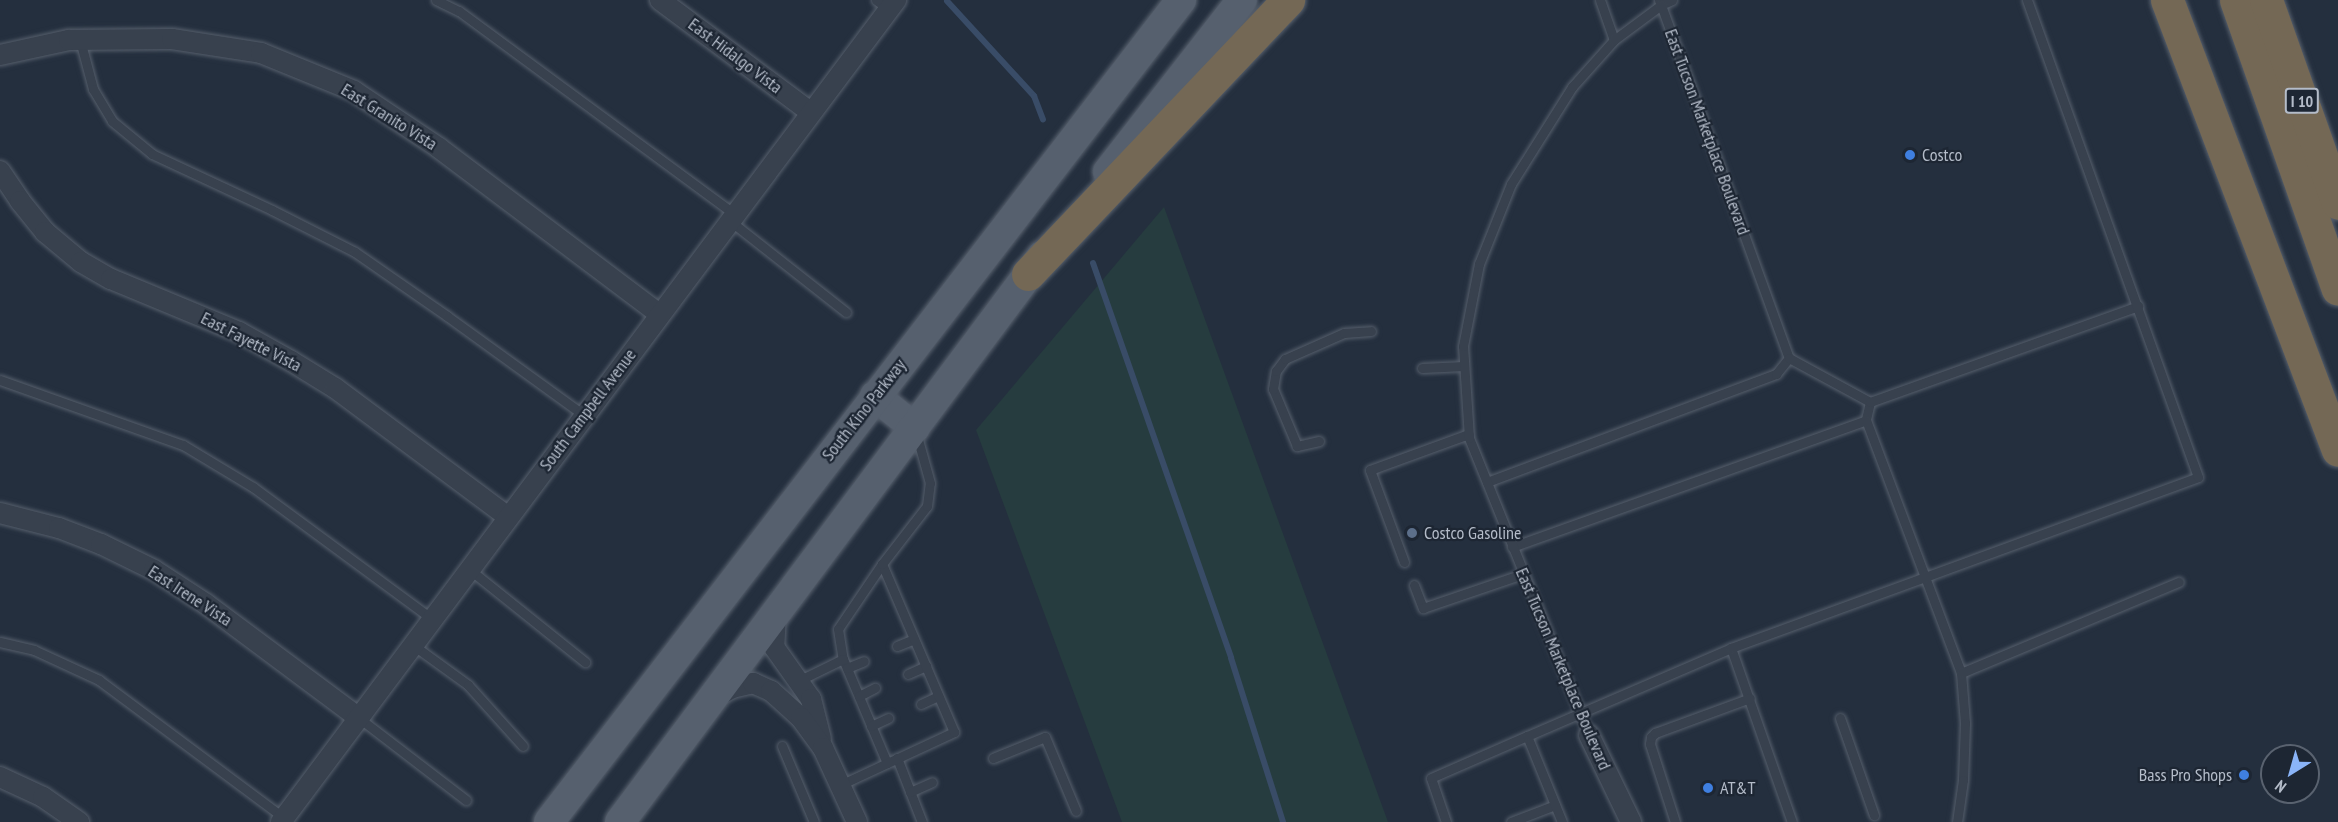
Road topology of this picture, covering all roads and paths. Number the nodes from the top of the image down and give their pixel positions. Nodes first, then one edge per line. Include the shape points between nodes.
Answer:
1 (436, 0) edge
2 (660, 0) edge
3 (1181, 0) edge
4 (1242, 0) edge
5 (1288, 0) edge
6 (1600, 0) edge
7 (1672, 0) edge
8 (2028, 0) edge
9 (2167, 0) edge
10 (2236, 0) edge
11 (2266, 0) edge
12 (887, 3) edge
13 (1660, 3) edge
14 (80, 40) junction
15 (1614, 40) junction
16 (0, 55) edge
17 (810, 112) junction
18 (0, 171) edge
19 (2338, 203) edge
20 (732, 217) junction
21 (1028, 274) junction
22 (2338, 289) edge
23 (2138, 306) junction
24 (846, 312) dead end
25 (659, 315) junction
26 (1371, 331) dead end
27 (1789, 358) junction
28 (1464, 366) junction
29 (1422, 368) dead end
30 (0, 380) edge
31 (875, 396) junction
32 (1870, 402) junction
33 (584, 415) junction
34 (1866, 420) junction
35 (915, 428) junction
36 (1469, 434) junction
37 (1319, 441) dead end
38 (2338, 450) edge
39 (1487, 482) junction
40 (0, 513) edge
41 (508, 517) junction
42 (1512, 547) junction
43 (1404, 562) dead end
44 (882, 564) junction
45 (469, 569) junction
46 (1523, 574) junction
47 (1925, 576) junction
48 (2179, 582) dead end
49 (1414, 585) dead end
50 (777, 612) junction
51 (432, 620) junction
52 (914, 639) junction
53 (0, 642) edge
54 (413, 645) junction
55 (897, 646) dead end
56 (1731, 648) junction
57 (864, 661) dead end
58 (585, 662) dead end
59 (845, 663) junction
60 (926, 666) junction
61 (1961, 673) junction
62 (908, 674) dead end
63 (798, 681) junction
64 (875, 688) dead end
65 (859, 696) junction
66 (938, 696) junction
67 (1750, 698) junction
68 (712, 699) junction
69 (921, 704) dead end
70 (1578, 712) junction
71 (359, 718) junction
72 (888, 718) dead end
73 (1840, 718) dead end
74 (872, 726) junction
75 (1589, 735) joint
76 (1527, 736) junction
77 (523, 746) dead end
78 (782, 746) dead end
79 (823, 748) junction
80 (897, 758) junction
81 (993, 758) dead end
82 (887, 763) junction
83 (0, 777) edge
84 (932, 782) dead end
85 (840, 785) junction
86 (910, 792) junction
87 (466, 800) dead end
88 (1555, 805) junction
89 (1076, 811) dead end
90 (1874, 814) dead end
91 (283, 820) edge
92 (79, 822) edge
93 (549, 822) edge
94 (620, 822) edge
95 (814, 822) edge
96 (857, 822) edge
97 (922, 822) edge
98 (1446, 822) edge
99 (1511, 822) edge
100 (1562, 822) edge
101 (1630, 822) edge
102 (1675, 822) edge
103 (1792, 822) edge
104 (1957, 822) edge

1 - 20 lane via 459,11
2 - 17 street, East Hidalgo Vista
3 - 31 main road, South Kino Parkway
4 - 21 main road
5 - 21 highway
6 - 15 lane
7 - 13 lane
8 - 23 lane
9 - 38 highway
10 - 22 highway, I 10
11 - 19 highway, I 10
12 - 17 street, South Campbell Avenue
13 - 15 lane, East Tucson Marketplace Boulevard
13 - 27 lane, East Tucson Marketplace Boulevard
14 - 16 street, East Granito Vista
14 - 25 street, East Granito Vista via 172,39 261,53 354,91 439,148
14 - 33 lane via 93,88 112,121 152,154 355,252
15 - 28 lane, East Tucson Marketplace Boulevard via 1572,87 1511,184 1479,264 1463,346
17 - 20 street, South Campbell Avenue
18 - 41 street, East Fayette Vista via 45,232 81,262 111,279 239,332 291,361 335,388
20 - 24 lane
20 - 25 street, South Campbell Avenue
21 - 35 main road
23 - 32 lane
23 - 47 lane via 2198,477
25 - 33 street, South Campbell Avenue
26 - 37 lane via 1344,333 1285,359 1276,371 1273,389 1297,446
27 - 32 lane
27 - 39 lane via 1776,374
28 - 29 lane
28 - 36 lane, East Tucson Marketplace Boulevard
30 - 51 lane via 183,445 253,487
31 - 35 main road
31 - 93 main road, South Kino Parkway
32 - 34 lane
33 - 41 street, South Campbell Avenue
34 - 42 lane
34 - 47 lane
35 - 44 lane via 930,483 927,506
35 - 50 main road
36 - 39 lane, East Tucson Marketplace Boulevard
36 - 43 lane via 1370,470
39 - 42 lane, East Tucson Marketplace Boulevard
40 - 71 street, East Irene Vista via 59,528 154,570
41 - 45 street, South Campbell Avenue
42 - 46 lane, East Tucson Marketplace Boulevard
44 - 52 lane
44 - 59 lane via 838,629
45 - 51 street, South Campbell Avenue
45 - 58 lane
46 - 49 lane via 1423,608
46 - 70 lane, East Tucson Marketplace Boulevard
47 - 56 lane
47 - 61 lane
48 - 61 lane
50 - 63 street via 774,647
50 - 68 main road
51 - 54 street, South Campbell Avenue
52 - 55 lane
52 - 60 lane
53 - 91 lane via 34,650 99,680
54 - 71 street, South Campbell Avenue
54 - 77 lane via 468,685
56 - 67 lane
56 - 70 lane
57 - 59 lane
59 - 63 lane
59 - 65 lane
60 - 62 lane
60 - 66 lane
61 - 104 lane via 1964,734
63 - 79 street via 811,699
64 - 65 lane
65 - 74 lane
66 - 69 lane
66 - 80 lane via 954,732
67 - 102 lane via 1651,737
67 - 103 lane
68 - 79 street via 753,683 771,691 801,718
68 - 94 main road
70 - 75 lane, East Tucson Marketplace Boulevard
70 - 76 lane
71 - 87 lane
71 - 91 street, South Campbell Avenue
72 - 74 lane
73 - 90 lane
74 - 82 lane
75 - 101 street, East Tucson Marketplace Boulevard
76 - 88 lane
76 - 98 lane via 1431,778
78 - 95 lane
79 - 85 street
80 - 82 lane
80 - 86 lane
81 - 89 lane via 1045,737
82 - 85 lane
83 - 92 street via 43,796
84 - 86 lane
85 - 96 street
86 - 97 lane
88 - 99 lane
88 - 100 lane

